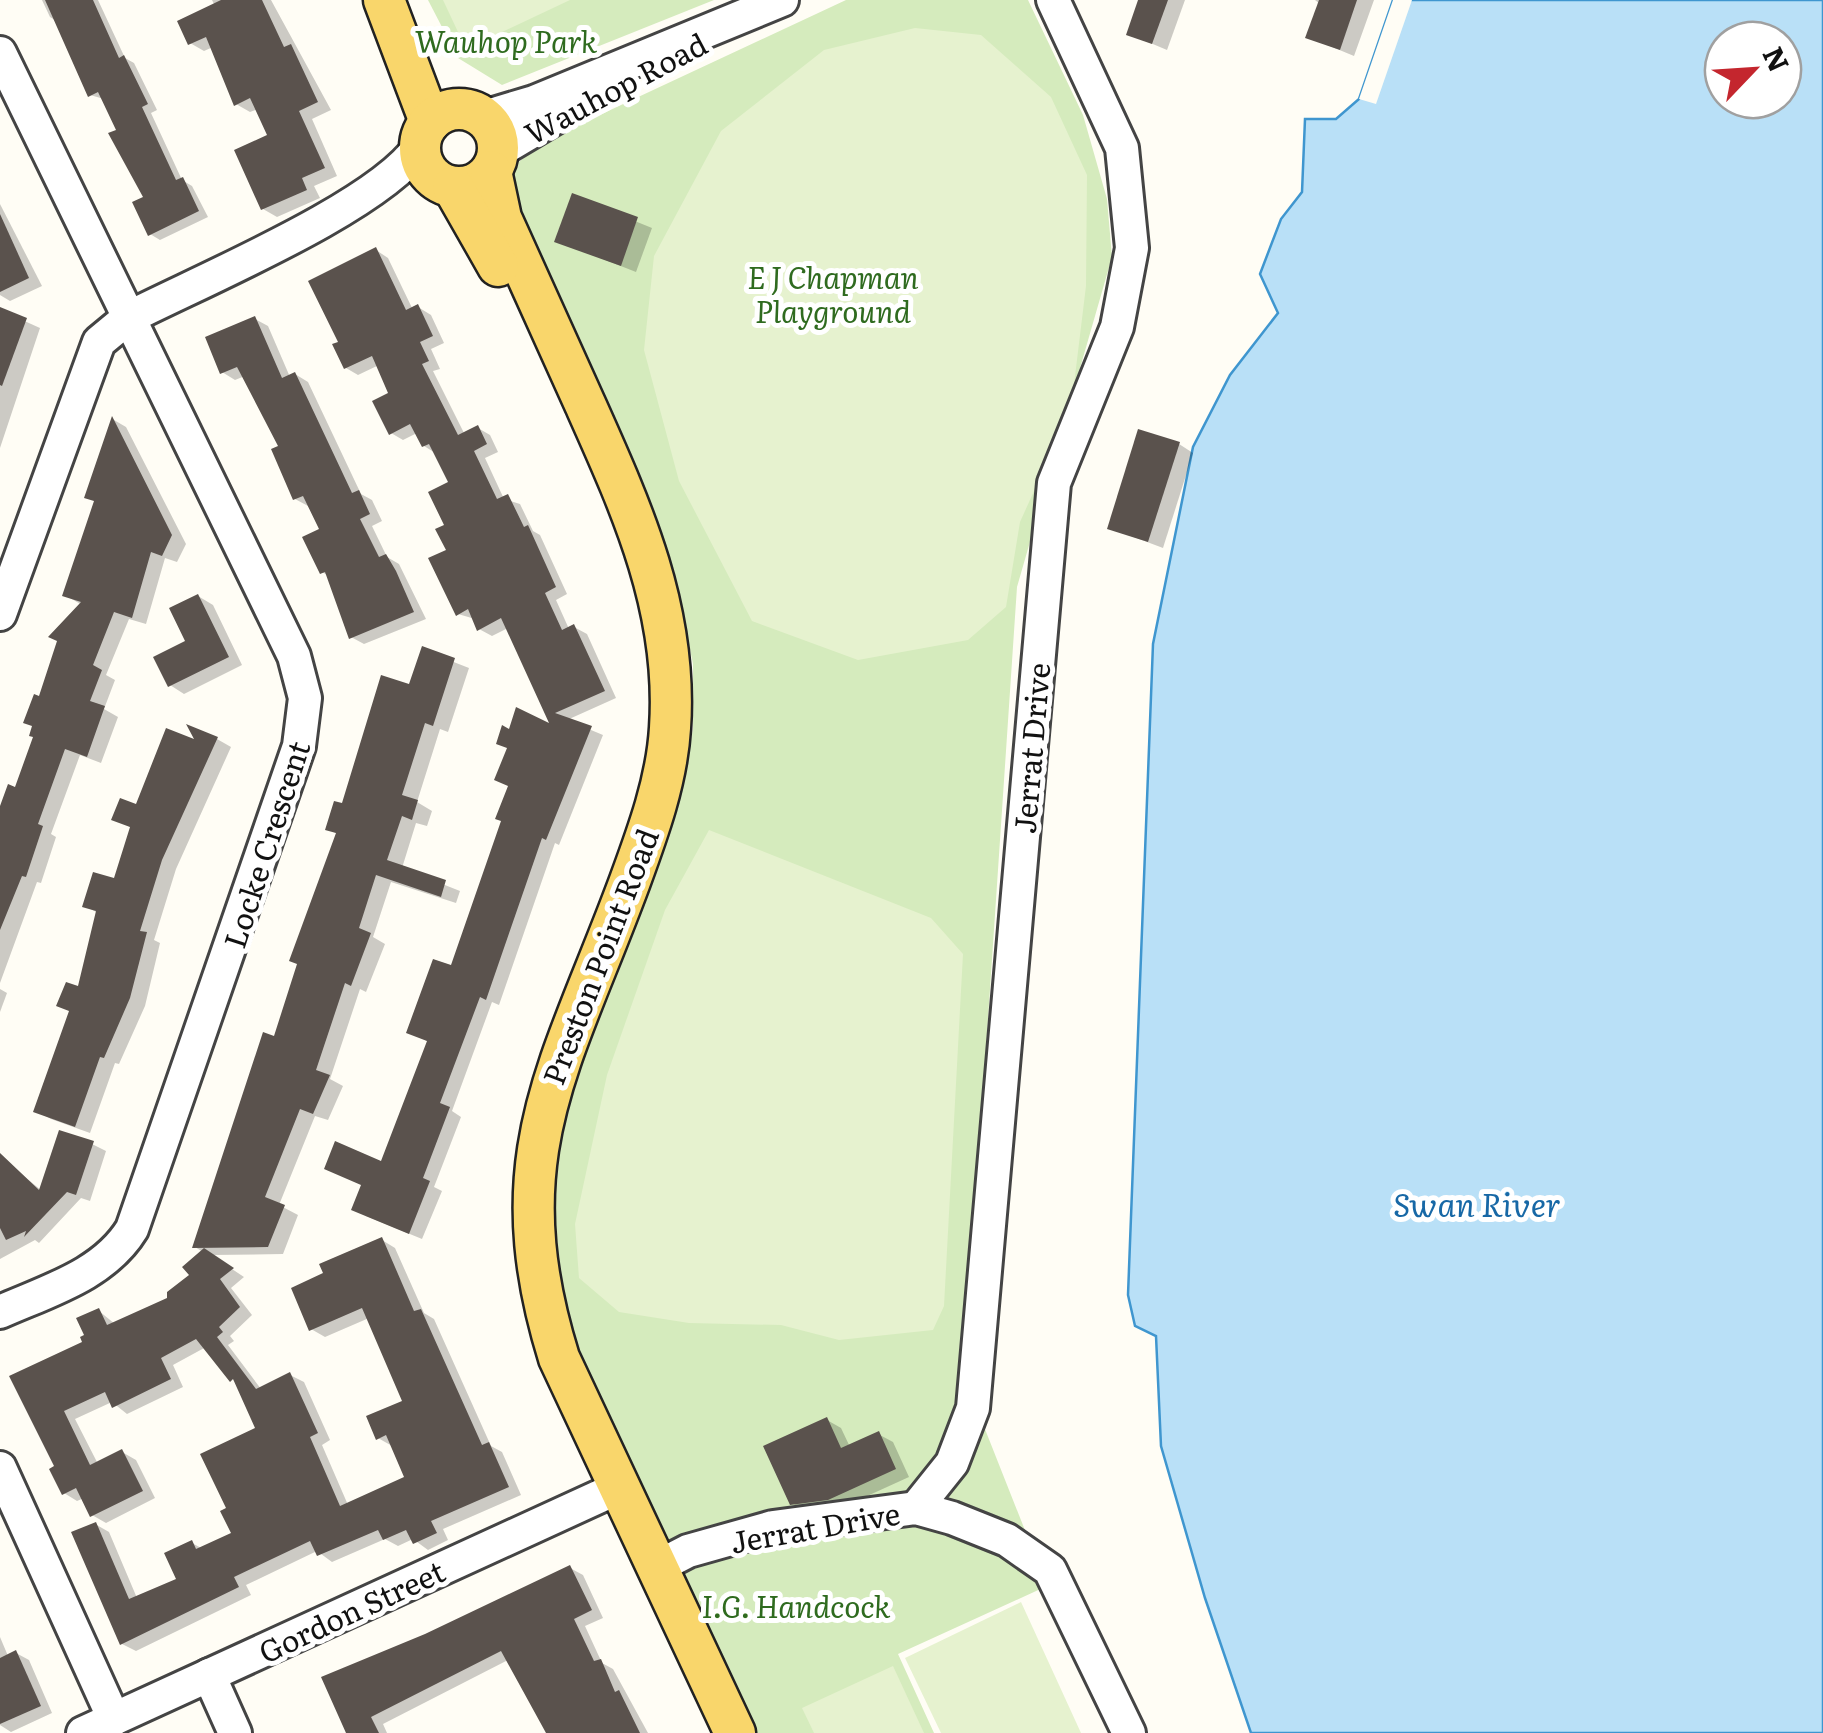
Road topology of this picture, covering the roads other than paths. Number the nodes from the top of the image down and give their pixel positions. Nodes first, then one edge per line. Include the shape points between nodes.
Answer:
1 (384, 0) edge
2 (404, 0) edge
3 (782, 0) edge
4 (1053, 0) edge
5 (0, 54) edge
6 (458, 147) junction
7 (128, 318) junction
8 (0, 614) edge
9 (0, 1312) edge
10 (0, 1468) edge
11 (611, 1491) junction
12 (916, 1508) junction
13 (659, 1566) junction
14 (210, 1675) junction
15 (114, 1719) junction
16 (84, 1733) edge
17 (235, 1733) edge
18 (717, 1733) edge
19 (734, 1733) edge
20 (1129, 1733) edge

1 - 6 main road, Preston Point Road
2 - 6 main road, Preston Point Road
3 - 6 street, Wauhop Road via 652,71
4 - 12 street, Jerrat Drive via 1122,148 1132,248 1117,327 1063,455 1052,499 973,1408 952,1463
5 - 7 street, Locke Crescent
6 - 7 street, Wauhop Road
6 - 11 main road, Preston Point Road via 501,218 626,496 659,587 669,646 670,731 655,806 550,1085 532,1170 539,1295
7 - 8 street, Wauhop Road via 98,342
7 - 9 street, Locke Crescent via 294,656 305,719 132,1229 90,1271
10 - 15 street
11 - 13 main road, Preston Point Road
11 - 14 street, Gordon Street
11 - 18 main road, Preston Point Road
12 - 13 street, Jerrat Drive via 773,1527
12 - 20 street, Jerrat Drive via 1007,1540 1050,1570
13 - 19 main road, Preston Point Road
14 - 15 street, Gordon Street
14 - 17 street
15 - 16 street, Gordon Street

